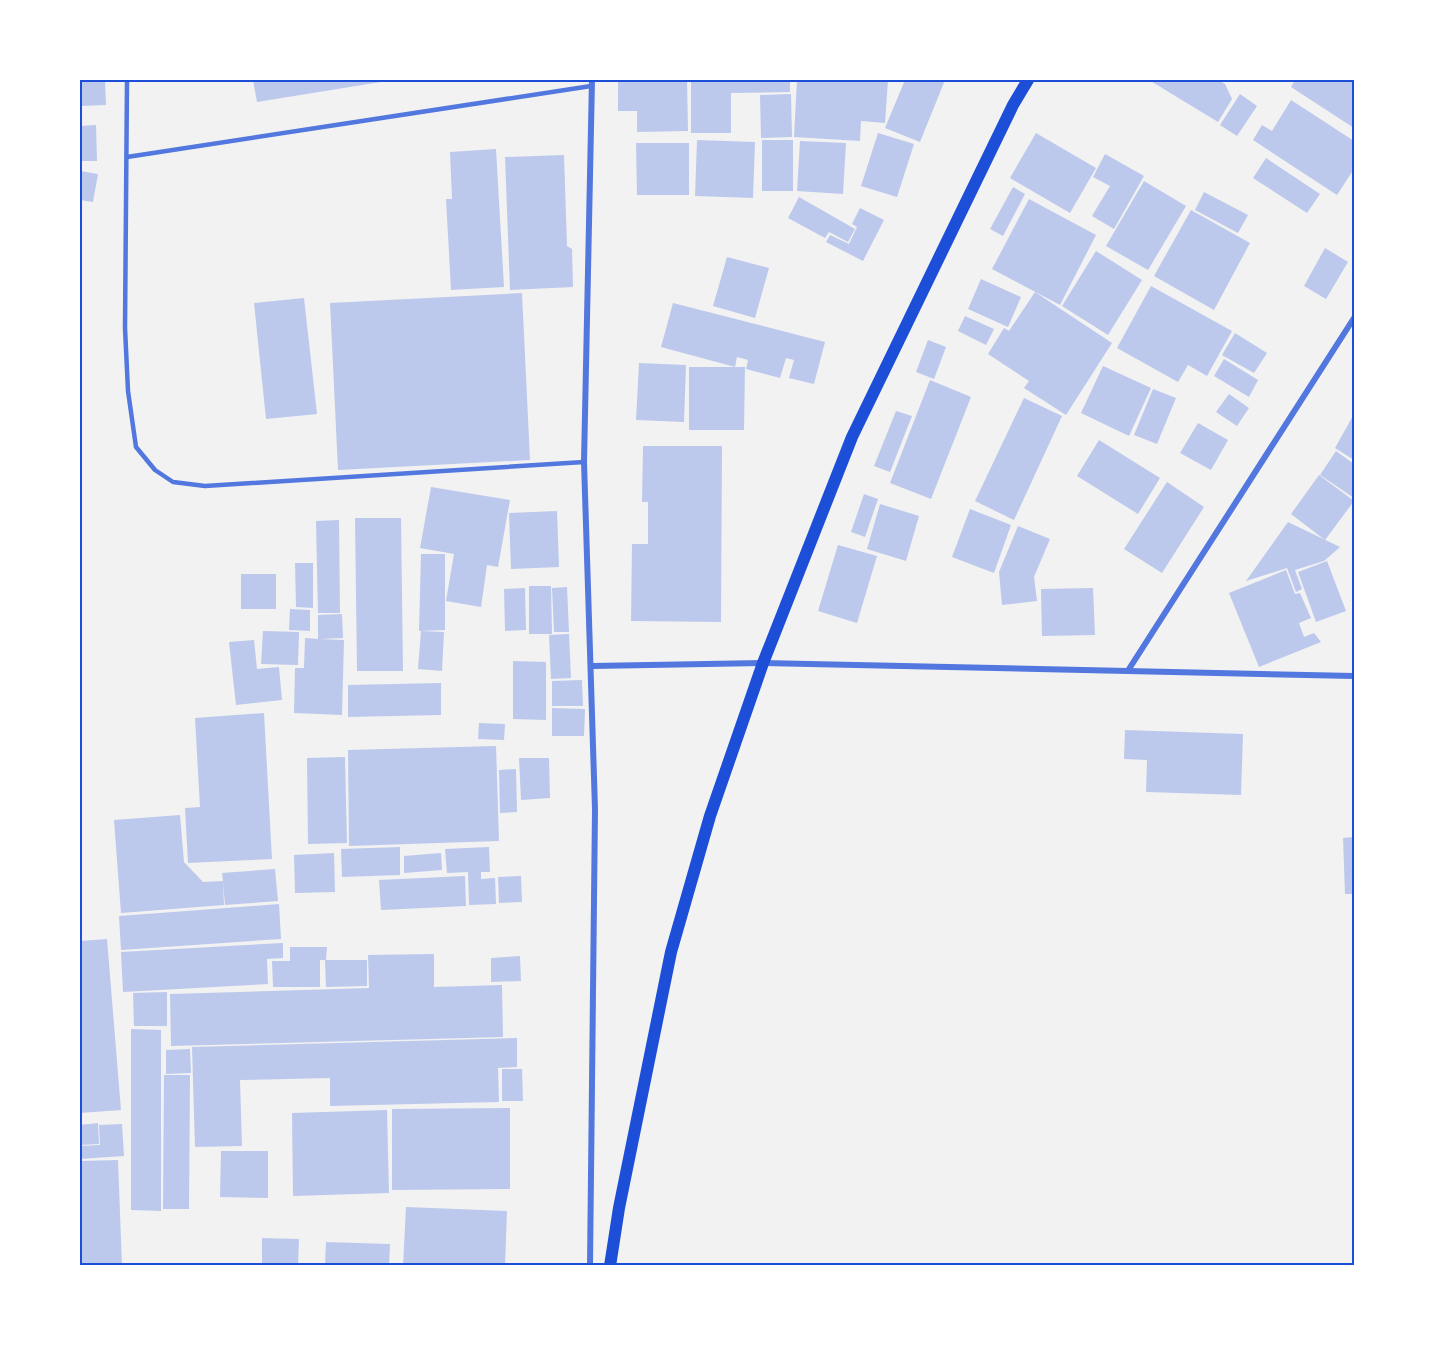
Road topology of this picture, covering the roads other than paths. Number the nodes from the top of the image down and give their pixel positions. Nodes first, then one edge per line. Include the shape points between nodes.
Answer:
1 (127, 80) edge
2 (1028, 80) edge
3 (592, 83) edge
4 (127, 157) junction
5 (1354, 318) edge
6 (584, 462) junction
7 (763, 663) junction
8 (592, 666) junction
9 (1129, 669) junction
10 (1354, 676) edge
11 (590, 1266) edge
12 (610, 1266) edge

1 - 4 lane
2 - 7 main road via 852,437
3 - 4 lane
3 - 6 street
4 - 6 lane via 128,391 136,447 155,470 173,482 206,486
5 - 9 street
6 - 8 street
7 - 8 street
7 - 9 street
7 - 12 main road via 710,816 671,952
8 - 11 street via 595,809
9 - 10 street

